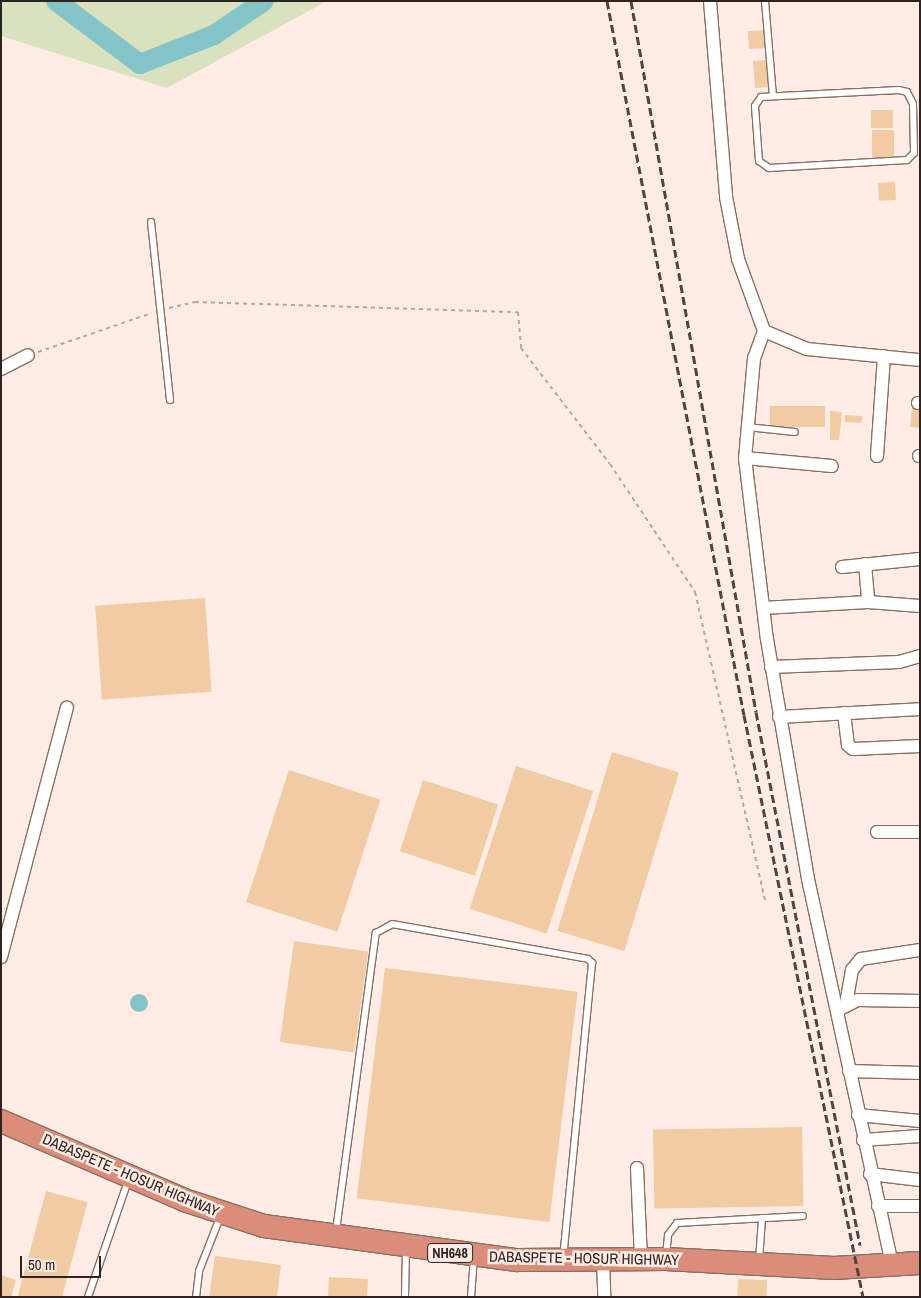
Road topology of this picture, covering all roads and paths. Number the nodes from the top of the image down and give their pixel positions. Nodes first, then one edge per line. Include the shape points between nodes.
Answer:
1 (710, 1) edge
2 (765, 1) edge
3 (774, 96) junction
4 (151, 222) dead end
5 (161, 310) junction
6 (764, 331) junction
7 (28, 355) joint
8 (884, 356) junction
9 (920, 360) edge
10 (1, 369) edge
11 (170, 400) dead end
12 (747, 427) junction
13 (795, 432) dead end
14 (877, 456) dead end
15 (745, 458) junction
16 (832, 466) dead end
17 (920, 559) edge
18 (865, 564) junction
19 (842, 567) dead end
20 (868, 602) junction
21 (920, 606) edge
22 (763, 608) junction
23 (920, 656) edge
24 (771, 667) junction
25 (68, 708) dead end
26 (920, 709) edge
27 (844, 713) junction
28 (779, 717) junction
29 (920, 746) edge
30 (877, 832) dead end
31 (920, 832) edge
32 (765, 900) dead end
33 (920, 950) edge
34 (1, 957) edge
35 (920, 1001) edge
36 (841, 1008) junction
37 (849, 1071) junction
38 (920, 1073) edge
39 (858, 1115) junction
40 (1, 1121) edge
41 (920, 1121) edge
42 (920, 1136) edge
43 (863, 1140) junction
44 (637, 1168) dead end
45 (870, 1174) junction
46 (130, 1175) junction
47 (920, 1180) edge
48 (878, 1206) junction
49 (920, 1206) edge
50 (221, 1213) junction
51 (803, 1216) dead end
52 (762, 1218) junction
53 (336, 1235) junction
54 (406, 1247) junction
55 (474, 1256) junction
56 (603, 1258) junction
57 (641, 1259) junction
58 (666, 1259) junction
59 (563, 1260) junction
60 (758, 1262) junction
61 (892, 1263) junction
62 (920, 1263) edge
63 (88, 1297) edge
64 (196, 1297) edge
65 (405, 1297) edge
66 (471, 1297) edge
67 (604, 1297) edge

1 - 6 street via 726,197 738,259
2 - 3 lane
3 - 3 lane via 907,92 913,104 914,153 900,162 769,168 759,161 755,106 761,97
4 - 5 lane
5 - 7 path
5 - 11 lane
5 - 32 path via 195,302 518,312 521,348 610,464 695,592
6 - 8 street via 807,349
6 - 12 street via 754,358
7 - 10 street
8 - 9 street
8 - 14 street
12 - 13 lane
12 - 15 street
15 - 16 street
15 - 22 street
17 - 18 street
18 - 19 street
18 - 20 street
20 - 21 street
20 - 22 street
22 - 24 street
23 - 24 street via 899,662
24 - 28 street
25 - 34 street
26 - 27 street
27 - 28 street
27 - 29 street via 848,745 853,750
28 - 36 street
30 - 31 street
33 - 36 street via 861,959 852,970
35 - 36 street via 858,1000
36 - 37 street
37 - 38 street
37 - 39 street
39 - 41 street
39 - 43 street
40 - 46 highway, DABASPETE - HOSUR HIGHWAY / NH648
42 - 43 street
43 - 45 street
44 - 57 street
45 - 47 street
45 - 48 street
46 - 50 highway, DABASPETE - HOSUR HIGHWAY / NH648
46 - 63 lane
48 - 49 street
48 - 61 street
50 - 53 highway, DABASPETE - HOSUR HIGHWAY / NH648 via 264,1226
50 - 64 lane via 199,1271
51 - 52 lane
52 - 58 lane via 677,1223 668,1235
52 - 60 lane
53 - 54 highway, DABASPETE - HOSUR HIGHWAY / NH648
53 - 59 lane via 376,933 392,924 588,959 592,963
54 - 55 highway, DABASPETE - HOSUR HIGHWAY / NH648
54 - 65 lane
55 - 59 highway, DABASPETE - HOSUR HIGHWAY / NH648
55 - 66 lane
56 - 57 highway, DABASPETE - HOSUR HIGHWAY / NH648
56 - 59 highway, DABASPETE - HOSUR HIGHWAY / NH648
56 - 67 street
57 - 58 highway, DABASPETE - HOSUR HIGHWAY / NH648
58 - 60 highway, DABASPETE - HOSUR HIGHWAY / NH648
60 - 61 highway, DABASPETE - HOSUR HIGHWAY / NH648 via 834,1268
61 - 62 highway, DABASPETE - HOSUR HIGHWAY / NH648

